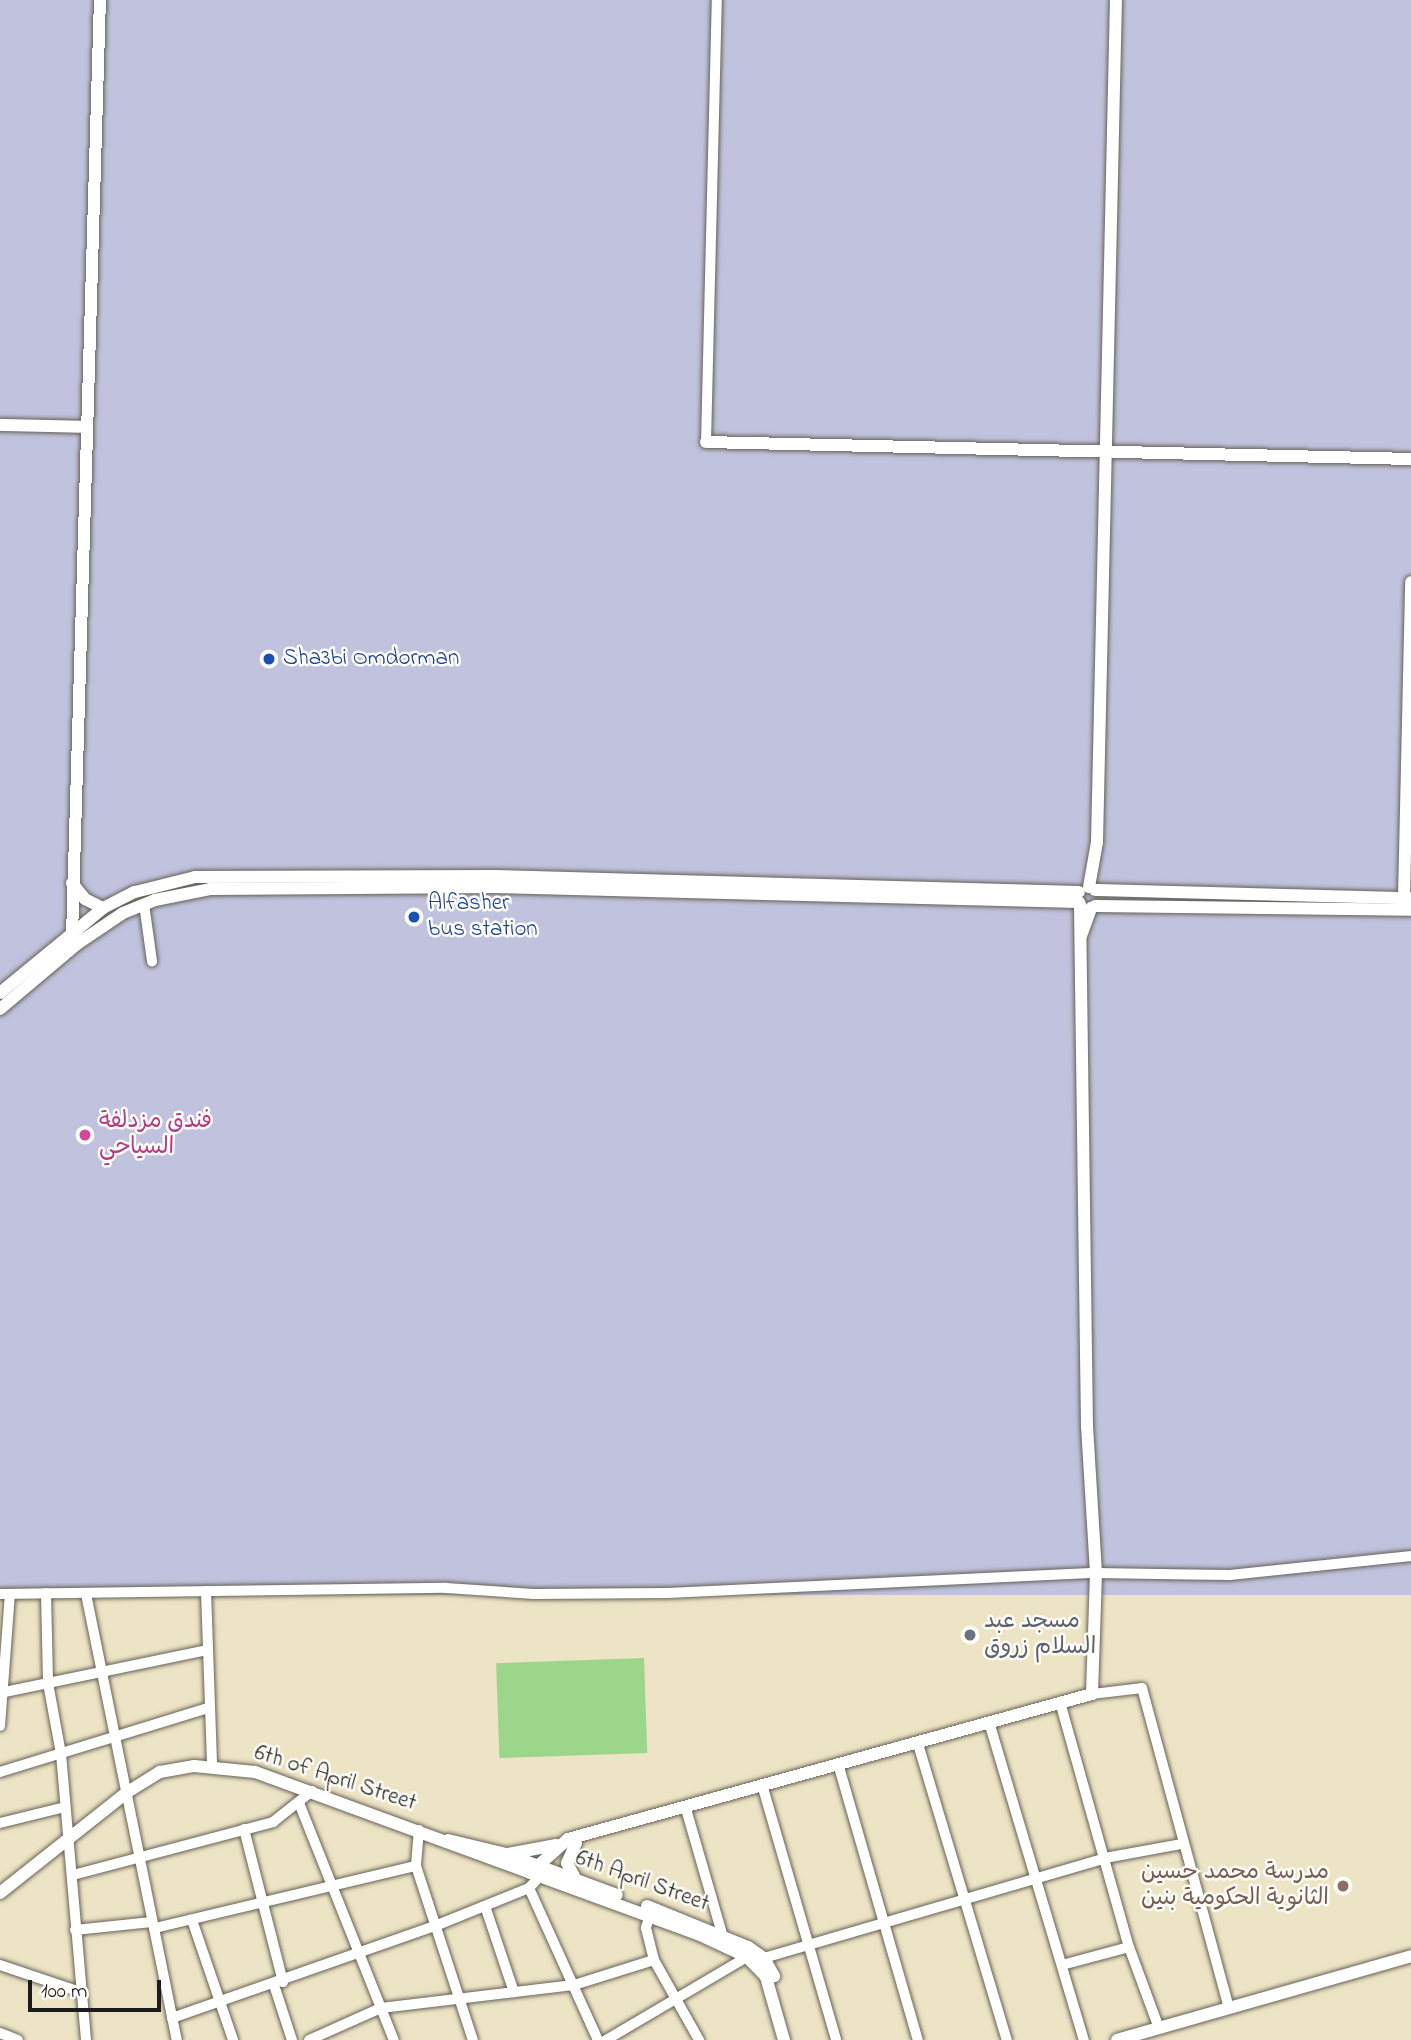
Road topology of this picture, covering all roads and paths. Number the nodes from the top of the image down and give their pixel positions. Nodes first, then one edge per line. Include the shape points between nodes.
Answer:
1 (100, 0) edge
2 (717, 0) edge
3 (1116, 0) edge
4 (0, 425) edge
5 (86, 427) junction
6 (706, 442) joint
7 (1103, 451) junction
8 (1411, 458) edge
9 (1411, 582) edge
10 (447, 882) junction
11 (72, 883) junction
12 (1087, 898) junction
13 (1408, 898) edge
14 (144, 904) junction
15 (103, 908) junction
16 (1411, 910) edge
17 (69, 932) junction
18 (77, 944) junction
19 (152, 961) dead end
20 (0, 993) edge
21 (0, 1009) edge
22 (1411, 1556) edge
23 (1096, 1573) junction
24 (206, 1591) junction
25 (46, 1593) junction
26 (5, 1594) edge
27 (86, 1594) junction
28 (3, 1645) edge
29 (207, 1650) junction
30 (101, 1670) junction
31 (48, 1683) junction
32 (1, 1693) edge
33 (1093, 1694) junction
34 (1060, 1702) junction
35 (208, 1708) junction
36 (989, 1722) junction
37 (0, 1726) edge
38 (116, 1736) junction
39 (918, 1744) junction
40 (61, 1754) junction
41 (212, 1766) junction
42 (839, 1767) junction
43 (0, 1772) edge
44 (763, 1788) junction
45 (312, 1791) junction
46 (126, 1793) junction
47 (299, 1803) junction
48 (65, 1807) junction
49 (687, 1810) junction
50 (0, 1823) edge
51 (244, 1829) junction
52 (419, 1830) junction
53 (587, 1836) junction
54 (444, 1840) junction
55 (67, 1843) junction
56 (576, 1843) junction
57 (559, 1844) junction
58 (1181, 1844) junction
59 (506, 1854) junction
60 (137, 1856) junction
61 (1105, 1858) junction
62 (416, 1866) junction
63 (537, 1871) junction
64 (73, 1875) junction
65 (1034, 1879) junction
66 (576, 1880) junction
67 (331, 1885) junction
68 (528, 1888) junction
69 (0, 1893) edge
70 (964, 1899) junction
71 (261, 1903) junction
72 (485, 1906) junction
73 (651, 1912) junction
74 (192, 1920) junction
75 (884, 1923) junction
76 (154, 1925) junction
77 (435, 1926) junction
78 (75, 1930) junction
79 (722, 1934) junction
80 (808, 1945) junction
81 (1129, 1947) junction
82 (358, 1955) junction
83 (1411, 1956) edge
84 (747, 1957) junction
85 (764, 1958) junction
86 (654, 1960) junction
87 (0, 1965) edge
88 (1062, 1965) junction
89 (279, 1983) junction
90 (574, 1985) junction
91 (80, 1992) junction
92 (514, 1992) junction
93 (459, 1998) junction
94 (676, 2000) junction
95 (221, 2002) junction
96 (381, 2008) junction
97 (1229, 2008) junction
98 (779, 2014) junction
99 (172, 2018) junction
100 (1158, 2028) junction
101 (0, 2033) edge
102 (18, 2040) edge
103 (86, 2040) edge
104 (177, 2040) edge
105 (233, 2040) edge
106 (292, 2040) edge
107 (309, 2040) edge
108 (394, 2040) edge
109 (472, 2040) edge
110 (598, 2040) edge
111 (606, 2040) edge
112 (699, 2040) edge
113 (785, 2040) edge
114 (836, 2040) edge
115 (918, 2040) edge
116 (1007, 2040) edge
117 (1084, 2040) edge
118 (1117, 2040) edge

1 - 5 street
2 - 6 street
3 - 7 street
4 - 5 street
5 - 11 street
6 - 7 street
7 - 8 street
7 - 12 street via 1097,842
9 - 13 street
10 - 12 street
10 - 14 street via 210,889
10 - 15 street via 203,876 135,892
11 - 15 street via 85,899
11 - 17 street
12 - 13 street
12 - 16 street
12 - 23 street via 1079,943 1087,1427
14 - 18 street
14 - 19 street
15 - 17 street
17 - 18 street
17 - 20 street
18 - 21 street
22 - 23 street via 1230,1575
23 - 24 street via 668,1593 534,1594 446,1588
23 - 33 street
24 - 27 street
24 - 29 street
25 - 26 street
25 - 27 street
25 - 31 street
26 - 28 street
27 - 30 street
28 - 32 street
29 - 30 street
29 - 35 street
30 - 31 street
30 - 38 street
31 - 32 street
31 - 40 street
32 - 37 street
33 - 34 street
33 - 58 street via 1142,1688
34 - 36 street
34 - 61 street
35 - 38 street
35 - 41 street
36 - 39 street
36 - 65 street
38 - 40 street
38 - 46 street
39 - 42 street
39 - 70 street
40 - 43 street
40 - 48 street
41 - 45 street, 6th of April Street via 255,1772
41 - 46 street, 6th of April Street via 170,1768
42 - 44 street
42 - 75 street
44 - 49 street
44 - 80 street
45 - 47 street
45 - 52 street, 6th of April Street
46 - 55 street, 6th of April Street
46 - 60 street
47 - 51 street via 273,1822
47 - 67 street
48 - 50 street
48 - 55 street
49 - 53 street
49 - 79 street
51 - 60 street
51 - 71 street
52 - 54 street, 6th of April Street
52 - 62 street
53 - 56 street
53 - 57 street
54 - 59 street, 6th April Street
54 - 63 street via 462,1850
55 - 64 street
55 - 69 street, 6th of April Street
56 - 63 street
56 - 66 street via 568,1863
57 - 59 street
57 - 63 street
58 - 61 street
58 - 97 street
59 - 63 street, 6th April Street
60 - 64 street
60 - 76 street
61 - 65 street
61 - 81 street
62 - 67 street
62 - 77 street
63 - 66 street, 6th April Street
63 - 68 street
63 - 73 street
64 - 78 street
65 - 70 street
65 - 88 street
66 - 73 street, 6th April Street
67 - 71 street
67 - 82 street
68 - 72 street
68 - 90 street
70 - 75 street
70 - 116 street
71 - 74 street
71 - 89 street
72 - 77 street
72 - 92 street
73 - 79 street, 6th April Street
73 - 84 street
73 - 86 street via 646,1928
74 - 76 street
74 - 95 street
75 - 80 street
75 - 115 street
76 - 78 street
76 - 99 street
77 - 82 street
77 - 93 street
78 - 91 street
79 - 85 street, 6th April Street
80 - 85 street
80 - 114 street
81 - 88 street
81 - 100 street
82 - 89 street
82 - 96 street
83 - 97 street
84 - 94 street
84 - 98 street via 766,1977
85 - 98 street via 776,1984
86 - 90 street
86 - 94 street
87 - 91 street
88 - 117 street
89 - 95 street
89 - 106 street
90 - 92 street
90 - 110 street
91 - 103 street
92 - 93 street
93 - 96 street
93 - 109 street
94 - 111 street
94 - 112 street
95 - 99 street
95 - 105 street
96 - 107 street
96 - 108 street
97 - 100 street
98 - 113 street
99 - 104 street
100 - 118 street
101 - 102 street

